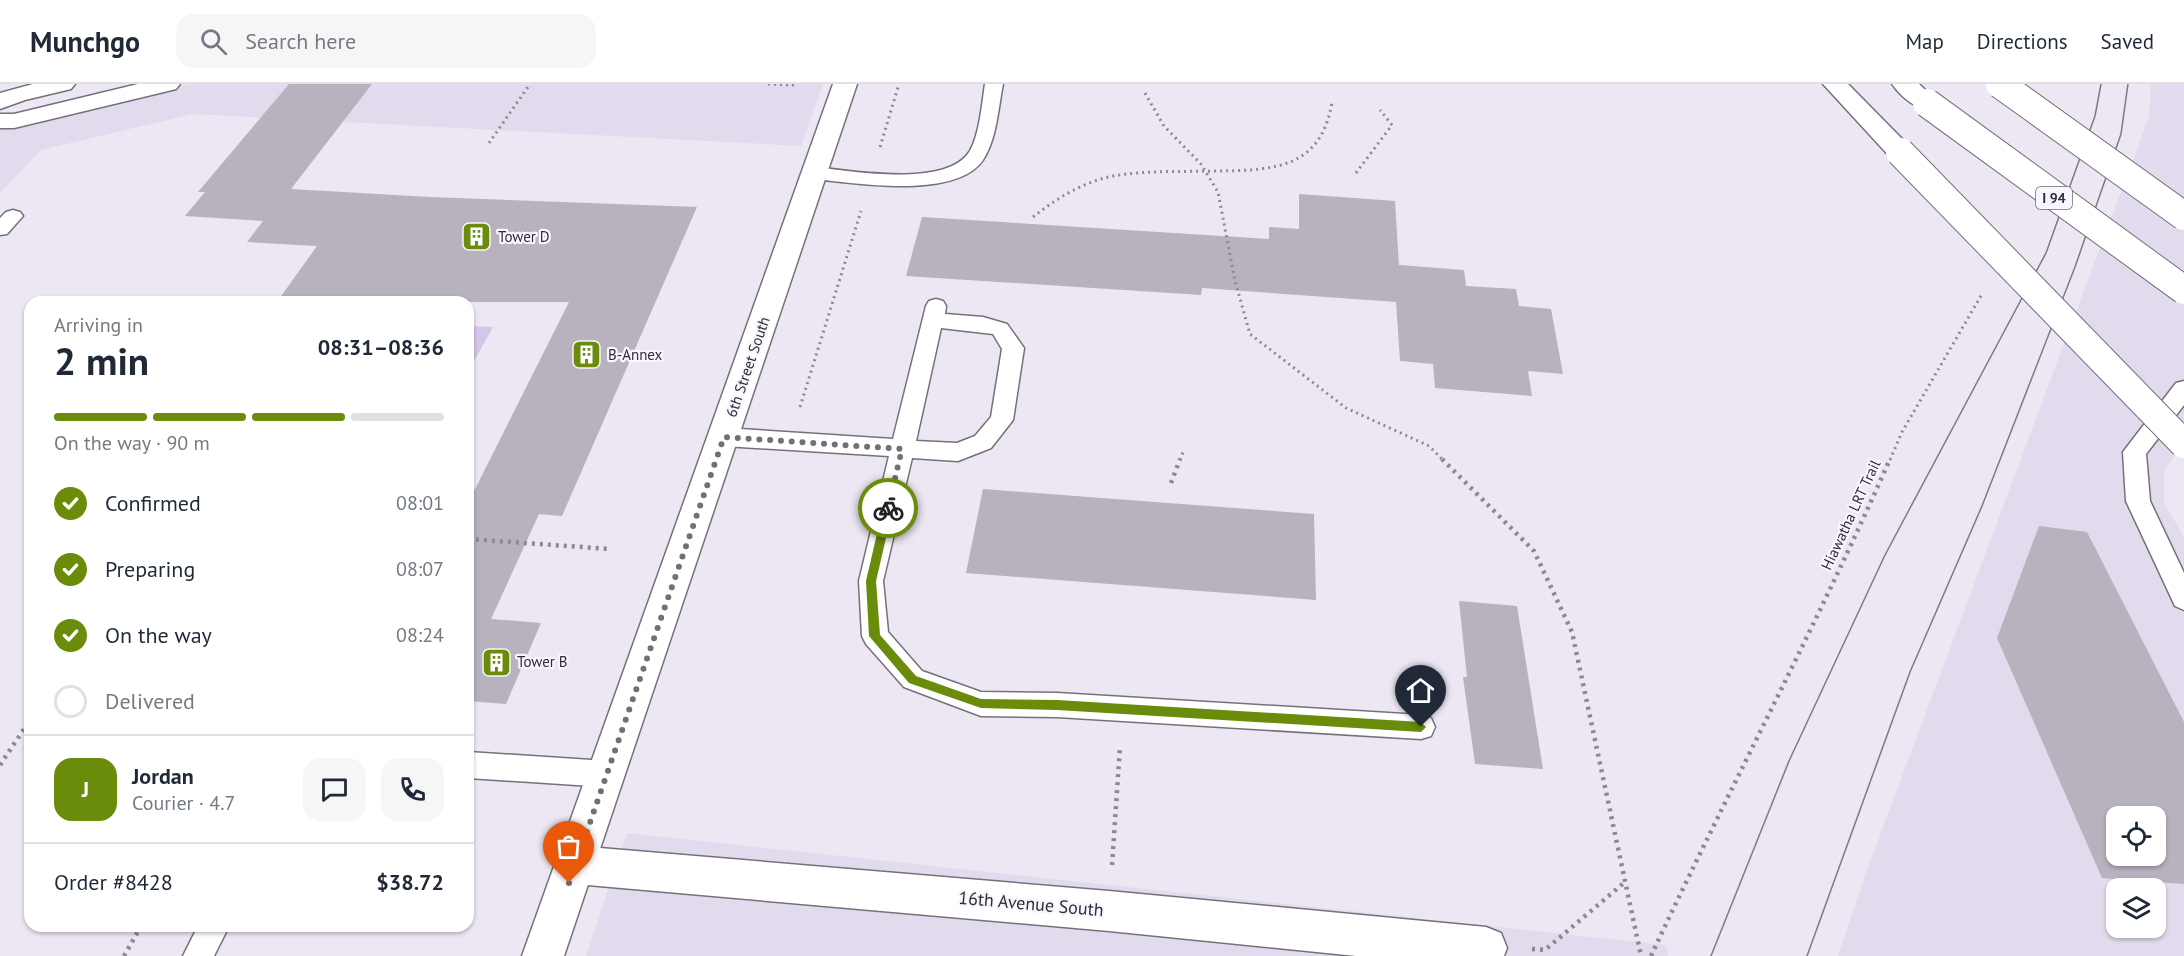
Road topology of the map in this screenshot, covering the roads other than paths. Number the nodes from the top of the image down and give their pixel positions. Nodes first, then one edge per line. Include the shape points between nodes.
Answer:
1 (63, 84) edge
2 (168, 84) edge
3 (845, 84) edge
4 (994, 84) edge
5 (1835, 84) edge
6 (1904, 84) edge
7 (2000, 84) edge
8 (0, 102) edge
9 (0, 121) edge
10 (814, 173) junction
11 (2184, 216) edge
12 (2184, 290) edge
13 (2184, 389) edge
14 (724, 437) junction
15 (2184, 444) edge
16 (902, 449) junction
17 (2184, 599) edge
18 (1421, 727) dead end
19 (474, 765) edge
20 (607, 774) junction
21 (576, 865) junction
22 (211, 932) edge
23 (1486, 948) road end
24 (198, 956) edge
25 (543, 956) edge

1 - 8 main road
2 - 9 main road via 14,121
3 - 10 main road, 6th Street South
4 - 10 lane via 974,160 954,174 928,180
5 - 15 main road, bridge
6 - 12 main road, I 94, bridge via 2016,171
7 - 11 main road, bridge
10 - 14 main road, 6th Street South
13 - 17 lane via 2134,452 2138,501
14 - 16 lane
14 - 20 main road, 6th Street South
16 - 16 lane via 934,313 1000,329 1013,348 1002,420 983,442 957,452
16 - 18 lane via 871,581 875,636 913,679 981,704
19 - 20 lane
20 - 21 main road, 6th Street South
21 - 23 main road, 16th Avenue South
21 - 25 main road, 6th Street South
22 - 24 lane

